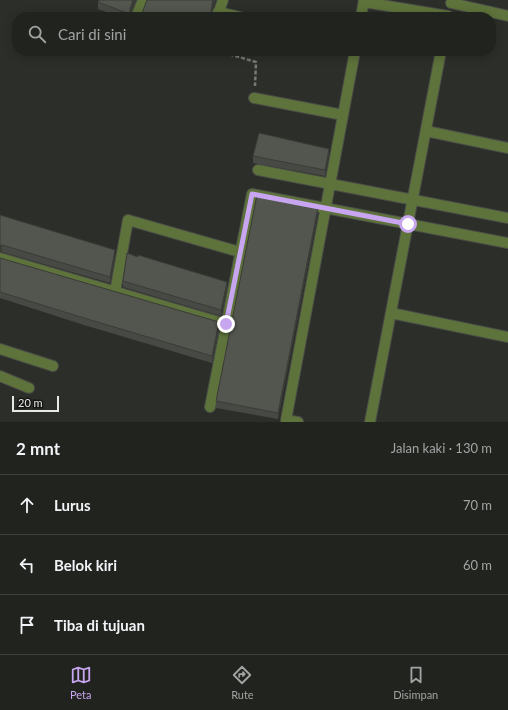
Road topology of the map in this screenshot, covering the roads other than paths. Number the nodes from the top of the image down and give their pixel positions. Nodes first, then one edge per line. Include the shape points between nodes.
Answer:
1 (143, 0) edge
2 (223, 0) edge
3 (364, 1) edge
4 (451, 1) edge
5 (138, 12) edge
6 (218, 12) edge
7 (362, 12) edge
8 (422, 12) edge
9 (449, 12) edge
10 (493, 12) edge
11 (496, 13) edge
12 (508, 16) edge
13 (354, 56) edge
14 (440, 56) edge
15 (254, 98) road end
16 (343, 115) junction
17 (426, 131) junction
18 (508, 148) edge
19 (258, 170) dead end
20 (330, 184) junction
21 (413, 200) junction
22 (325, 208) junction
23 (508, 218) edge
24 (408, 224) junction
25 (508, 243) edge
26 (240, 252) junction
27 (0, 258) edge
28 (115, 292) junction
29 (391, 313) junction
30 (226, 324) junction
31 (508, 337) edge
32 (0, 349) edge
33 (54, 366) dead end
34 (0, 376) edge
35 (29, 388) dead end
36 (210, 407) dead end
37 (298, 422) edge
38 (370, 422) edge

1 - 5 street
2 - 6 street
3 - 7 street
3 - 8 street
4 - 9 street
4 - 10 street
11 - 12 street
13 - 16 street
14 - 17 street
15 - 16 street
16 - 20 street
17 - 18 street
17 - 21 street
19 - 20 street
20 - 21 street
20 - 22 street
21 - 23 street
21 - 24 street
22 - 24 street
22 - 26 street via 252,194
22 - 37 street via 286,420
24 - 25 street
24 - 29 street
26 - 28 street via 128,220
26 - 30 street
27 - 28 street
28 - 30 street
29 - 31 street
29 - 38 street
30 - 36 street
32 - 33 street
34 - 35 street

